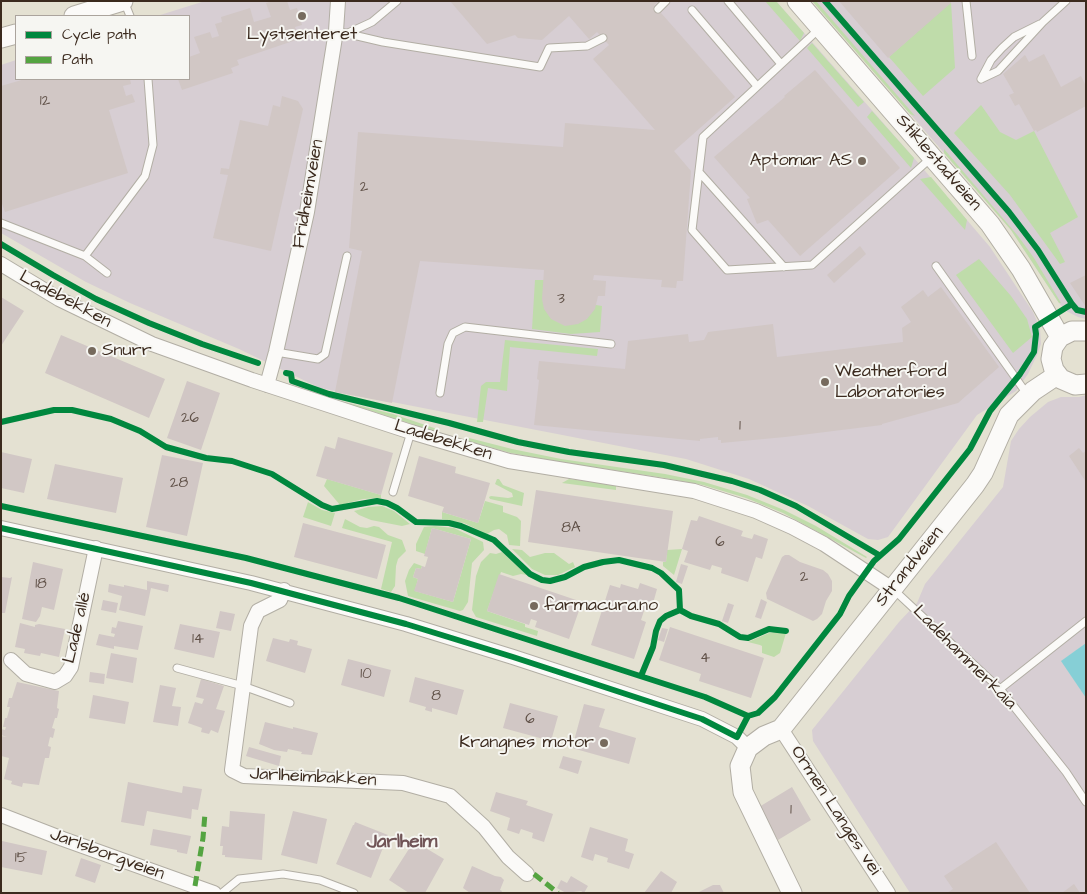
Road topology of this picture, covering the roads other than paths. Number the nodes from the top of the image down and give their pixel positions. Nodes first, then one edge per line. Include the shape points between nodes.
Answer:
1 (124, 1) edge
2 (338, 1) edge
3 (397, 1) edge
4 (666, 1) edge
5 (728, 1) edge
6 (797, 1) edge
7 (966, 1) edge
8 (1066, 1) edge
9 (658, 9) dead end
10 (692, 10) dead end
11 (77, 15) edge
12 (130, 15) edge
13 (1043, 22) junction
14 (821, 28) junction
15 (342, 32) junction
16 (15, 34) edge
17 (1, 38) edge
18 (603, 38) dead end
19 (972, 56) dead end
20 (781, 64) junction
21 (148, 80) edge
22 (758, 86) junction
23 (932, 156) junction
24 (699, 172) junction
25 (1, 223) edge
26 (85, 256) junction
27 (347, 256) dead end
28 (1, 264) edge
29 (936, 266) dead end
30 (784, 267) junction
31 (106, 274) dead end
32 (1086, 331) edge
33 (1060, 337) junction
34 (611, 344) dead end
35 (276, 352) junction
36 (1057, 375) junction
37 (1086, 384) edge
38 (267, 385) junction
39 (440, 393) dead end
40 (1028, 396) junction
41 (411, 432) junction
42 (393, 492) dead end
43 (1, 528) edge
44 (96, 548) junction
45 (892, 588) junction
46 (284, 590) junction
47 (1086, 621) edge
48 (11, 660) dead end
49 (177, 668) dead end
50 (243, 686) junction
51 (1000, 688) junction
52 (290, 703) dead end
53 (781, 729) junction
54 (748, 748) junction
55 (1086, 802) edge
56 (1, 815) edge
57 (527, 874) dead end
58 (214, 893) edge
59 (222, 893) edge
60 (354, 893) edge
61 (792, 893) edge
62 (888, 893) edge

1 - 11 street
1 - 12 lane
2 - 15 street, Fridheimveien
3 - 15 lane via 372,22
4 - 9 lane
5 - 20 lane
6 - 14 street, Stiklestadveien
7 - 19 lane
8 - 13 lane
10 - 22 lane
13 - 13 lane via 1014,36 991,60 981,79 998,71
14 - 20 lane
14 - 23 street, Stiklestadveien
15 - 18 lane via 383,42 540,67 549,48 587,46
15 - 35 street, Fridheimveien
16 - 17 street
20 - 22 lane
21 - 26 lane via 153,145 145,176
22 - 24 lane via 704,137
23 - 30 lane via 812,265
23 - 33 street, Stiklestadveien via 990,224 1021,269
24 - 30 lane
24 - 30 lane via 692,230 727,270
25 - 26 lane
26 - 31 lane
27 - 35 lane via 325,354 318,359
28 - 38 street, Ladebekken via 59,299 152,344
29 - 40 lane
32 - 33 street via 1072,331
33 - 36 street via 1051,353
34 - 39 lane via 465,327 453,333 448,344
35 - 38 street, Fridheimveien
36 - 37 street via 1070,384
36 - 40 street, Strandveien
38 - 41 street, Ladebekken
40 - 45 street, Strandveien via 1009,415 975,485
41 - 42 lane
41 - 45 street, Ladebekken via 509,461 659,484 733,503 798,530
43 - 44 street
44 - 46 street
44 - 48 street, Lade allé via 71,666 65,676 55,682 26,674
45 - 51 lane, Ladehammerkaia
45 - 53 street, Strandveien
46 - 50 street, Jarlheimbakken via 280,600 258,611 251,626
46 - 54 street via 513,657 702,719 737,738
47 - 51 lane
49 - 50 lane
50 - 52 lane
50 - 57 street, Jarlheimbakken via 232,770 244,776 403,783 450,796
51 - 55 lane, Ladehammerkaia
53 - 54 street, Strandveien
53 - 62 street, Ormen Langes vei
54 - 61 street via 740,766 743,792
56 - 58 street, Jarlsborgveien
59 - 60 lane via 240,879 283,874 320,880

